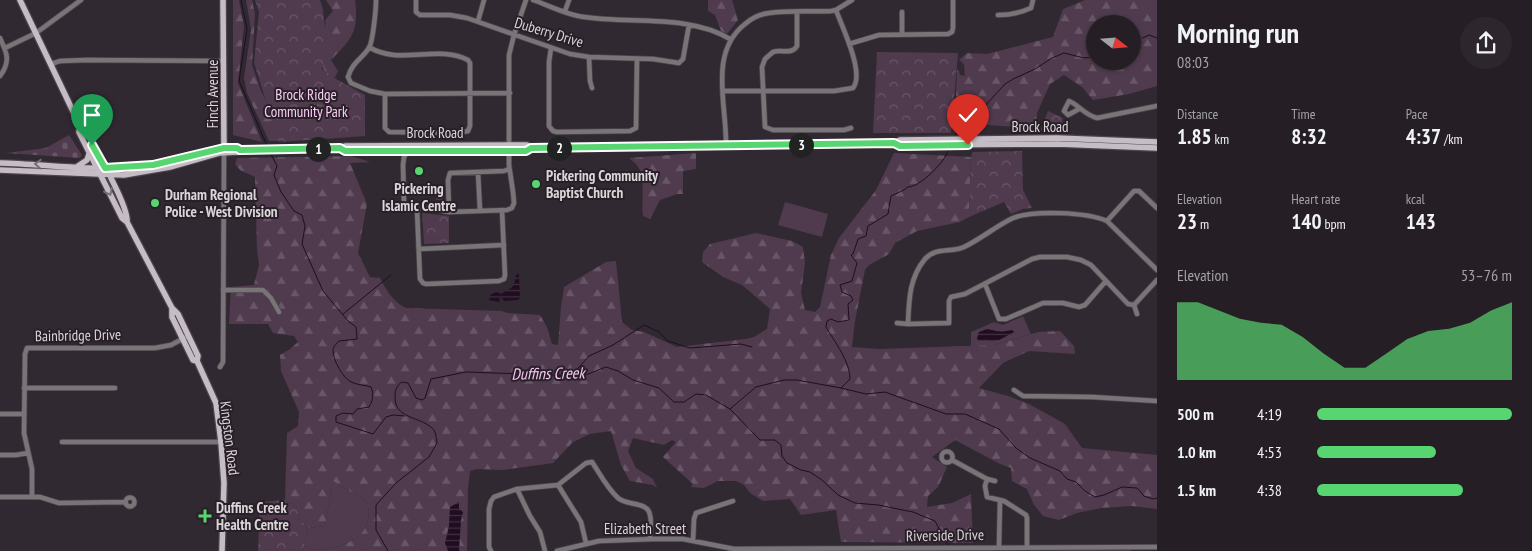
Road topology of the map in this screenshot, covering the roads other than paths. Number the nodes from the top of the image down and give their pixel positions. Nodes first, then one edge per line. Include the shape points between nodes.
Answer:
1 (20, 0) edge
2 (81, 0) edge
3 (224, 0) edge
4 (376, 0) edge
5 (416, 0) edge
6 (484, 0) edge
7 (526, 0) edge
8 (534, 0) edge
9 (569, 0) edge
10 (852, 0) edge
11 (953, 0) edge
12 (1033, 0) edge
13 (836, 10) junction
14 (565, 11) junction
15 (797, 12) junction
16 (902, 12) dead end
17 (998, 14) dead end
18 (478, 21) junction
19 (689, 26) junction
20 (36, 33) junction
21 (902, 34) junction
22 (514, 35) junction
23 (0, 38) edge
24 (730, 39) junction
25 (849, 44) junction
26 (797, 46) junction
27 (369, 47) junction
28 (804, 47) dead end
29 (5, 48) junction
30 (551, 48) junction
31 (589, 57) junction
32 (637, 59) junction
33 (224, 61) junction
34 (51, 64) junction
35 (0, 76) edge
36 (592, 88) dead end
37 (723, 91) junction
38 (763, 92) junction
39 (470, 93) junction
40 (510, 93) junction
41 (385, 94) junction
42 (1157, 106) edge
43 (1079, 109) dead end
44 (80, 126) junction
45 (851, 128) dead end
46 (969, 142) junction
47 (1157, 142) edge
48 (726, 146) junction
49 (340, 148) junction
50 (406, 148) junction
51 (509, 148) junction
52 (1157, 148) edge
53 (224, 150) junction
54 (399, 150) junction
55 (90, 151) junction
56 (0, 163) edge
57 (403, 165) junction
58 (77, 166) junction
59 (98, 168) junction
60 (105, 168) junction
61 (509, 169) junction
62 (0, 170) edge
63 (478, 172) junction
64 (101, 175) junction
65 (108, 175) junction
66 (124, 175) junction
67 (116, 190) junction
68 (417, 208) junction
69 (1157, 208) edge
70 (502, 210) junction
71 (480, 211) junction
72 (449, 212) junction
73 (1107, 220) junction
74 (127, 222) junction
75 (504, 245) junction
76 (419, 249) junction
77 (1157, 270) edge
78 (1157, 280) edge
79 (1106, 281) junction
80 (985, 284) junction
81 (224, 290) junction
82 (1134, 305) junction
83 (279, 312) dead end
84 (1137, 314) dead end
85 (897, 322) dead end
86 (908, 324) junction
87 (186, 338) junction
88 (220, 367) dead end
89 (24, 388) junction
90 (115, 388) dead end
91 (1014, 390) dead end
92 (1157, 401) edge
93 (0, 414) edge
94 (24, 414) junction
95 (62, 442) dead end
96 (221, 442) junction
97 (28, 453) junction
98 (0, 456) edge
99 (952, 460) dead end
100 (987, 479) junction
101 (995, 481) dead end
102 (558, 485) junction
103 (517, 490) junction
104 (0, 497) edge
105 (32, 497) junction
106 (1000, 500) junction
107 (733, 501) dead end
108 (126, 502) dead end
109 (650, 539) junction
110 (692, 540) junction
111 (586, 543) junction
112 (999, 547) junction
113 (1028, 547) junction
114 (1154, 548) edge
115 (734, 550) edge
116 (222, 551) edge
117 (490, 551) edge
118 (545, 551) edge
119 (556, 551) edge

1 - 20 main road, Kingston Road
2 - 20 street
3 - 33 main road, Finch Avenue
4 - 27 street
5 - 18 street, Duberry Drive via 416,12 420,15 450,15
6 - 18 street
7 - 22 street
8 - 14 street
9 - 14 street
10 - 13 street
11 - 21 street via 952,32
12 - 17 street via 1025,11
13 - 15 street
13 - 25 street
14 - 19 street via 582,17 657,20
15 - 24 street via 759,16 738,29
15 - 26 street
16 - 21 street
18 - 22 street, Duberry Drive
19 - 24 street via 712,30
19 - 32 street, Duberry Drive via 683,59 679,63
20 - 29 street
20 - 34 main road, Kingston Road
21 - 25 street via 879,35
22 - 30 street, Duberry Drive
22 - 40 street via 509,55
23 - 29 street
24 - 37 street via 722,68
25 - 38 street via 857,68 853,88
26 - 28 street
26 - 38 street via 792,51 773,52 765,59 762,67
27 - 39 street via 383,54 448,54 465,58 470,63
27 - 41 street via 354,63 348,77 351,83
29 - 35 street via 7,60
30 - 31 street, Duberry Drive
30 - 32 street via 550,126 557,132 630,132 636,128
31 - 32 street, Duberry Drive
31 - 36 street
33 - 34 street via 87,60
33 - 53 main road, Finch Avenue
34 - 44 main road, Kingston Road
37 - 38 street
37 - 48 street
38 - 45 street via 765,127 768,129
39 - 40 street
39 - 41 street
39 - 41 street via 470,126 468,131 459,133 388,132
40 - 51 street
42 - 43 street via 1097,118
44 - 55 main road, Kingston Road via 79,132
44 - 60 main road, Kingston Road via 86,129
46 - 47 main road, Brock Road via 1057,138
46 - 48 main road, Brock Road via 900,146 894,143
46 - 52 main road, Brock Road
48 - 51 main road, Brock Road via 531,148 527,145
49 - 50 main road, Brock Road
49 - 53 main road, Brock Road
49 - 54 main road, Brock Road via 345,151
50 - 51 main road, Brock Road
50 - 54 main road
50 - 57 street
51 - 61 street
53 - 60 main road, Brock Road via 153,165
53 - 66 main road, Brock Road via 170,167
53 - 81 street, Finch Avenue
54 - 57 street
55 - 58 main road via 87,160
55 - 59 main road, Kingston Road
58 -> 56 main road, Brock Road
57 - 68 street via 405,204 409,208
58 - 59 main road, Brock Road
59 - 60 main road, Brock Road
59 - 64 main road, Kingston Road
60 - 65 main road, Kingston Road
61 - 63 street
61 - 70 street via 514,203 511,209
62 - 64 main road, Brock Road
63 - 71 street
63 - 72 street via 450,173
64 - 65 main road, Brock Road
64 -> 74 main road, Kingston Road
65 - 66 main road, Brock Road
65 - 67 main road, Kingston Road
66 - 67 main road
67 - 74 main road, Kingston Road via 128,215
68 - 72 street
68 - 76 street
69 - 73 street via 1139,190 1134,191
70 - 71 street
70 - 75 street
71 - 72 street
73 - 77 street
73 - 86 street via 1083,214 1019,216 963,248 934,253 921,264 912,282
74 - 87 main road, Kingston Road via 178,314
75 - 76 street
75 - 76 street via 505,275 499,281 424,284 420,278
78 - 82 street
79 - 80 street via 1081,260 1040,257
79 - 80 street via 1085,305 1043,303 1006,319 1000,319 996,314
79 - 82 street via 1128,304
80 - 86 street via 951,298 949,323
81 - 83 street via 264,290
81 - 88 street, Finch Avenue via 223,362
82 - 84 street
85 - 86 street
87 - 89 street, Bainbridge Drive via 155,348 27,348 24,354
87 - 96 main road, Kingston Road via 198,356 197,361 216,403
89 - 90 street
89 - 94 street, Bainbridge Drive
91 - 92 street via 1023,396
93 - 94 street
94 - 97 street, Bainbridge Drive
95 - 96 street
96 - 116 main road, Kingston Road via 224,483
97 - 98 street
97 - 105 street, Bainbridge Drive via 32,469
99 - 100 street
100 - 101 street
100 - 106 street via 986,496
102 - 103 street
102 - 109 street via 586,463 592,462 618,498 648,508
102 - 111 street via 582,522
103 - 117 street via 490,501
103 - 118 street via 540,532
104 - 105 street
105 - 108 street via 58,503
106 - 112 street
106 - 113 street via 1028,518
107 - 110 street via 696,513
109 - 110 street, Elizabeth Street
109 - 111 street, Elizabeth Street
110 - 115 street, Elizabeth Street
111 - 119 street, Elizabeth Street
112 - 113 street, Riverside Drive
112 - 115 street, Riverside Drive
113 - 114 street, Riverside Drive

